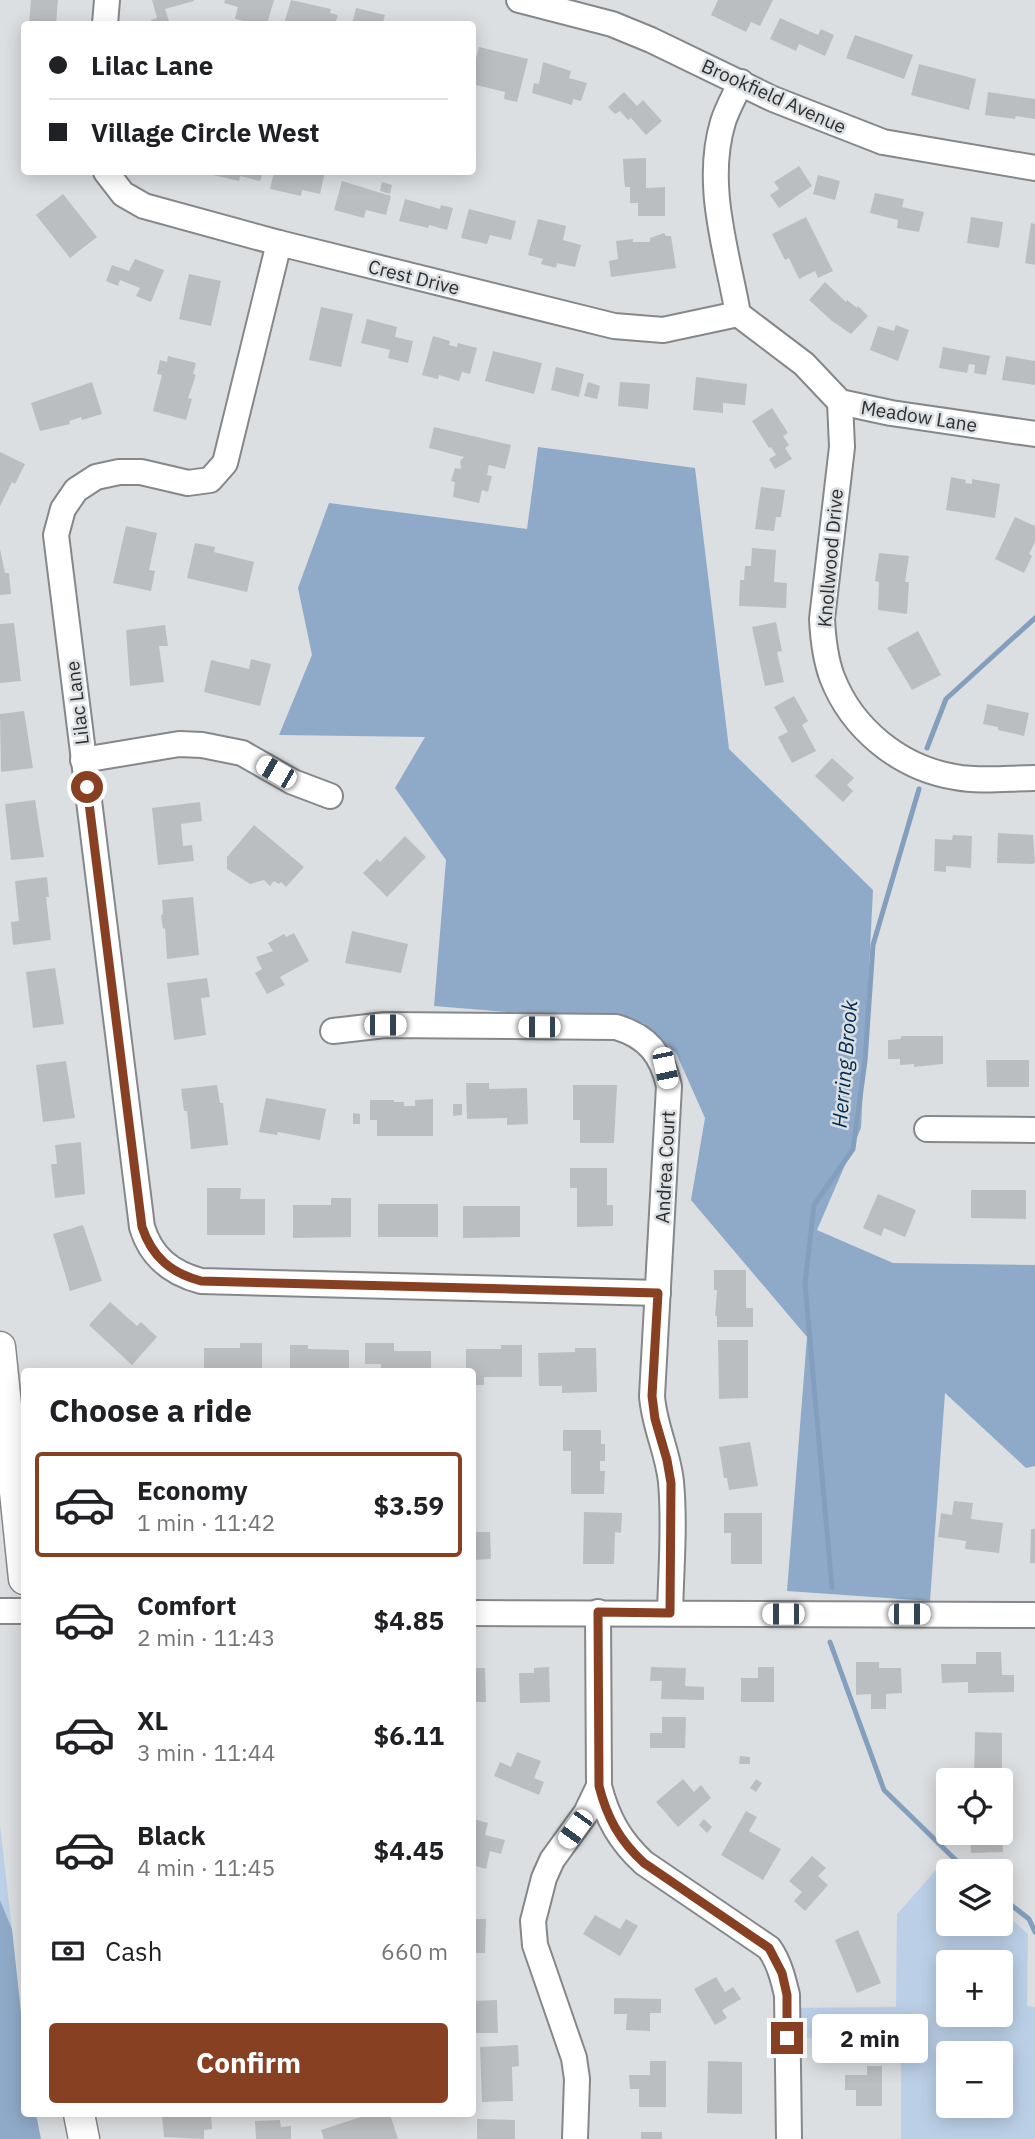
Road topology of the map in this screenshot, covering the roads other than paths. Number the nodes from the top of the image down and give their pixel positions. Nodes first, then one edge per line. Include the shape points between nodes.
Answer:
1 (107, 0) edge
2 (519, 0) edge
3 (105, 21) edge
4 (741, 82) junction
5 (1035, 168) edge
6 (108, 175) edge
7 (279, 243) junction
8 (738, 314) junction
9 (840, 402) junction
10 (1035, 434) edge
11 (83, 760) junction
12 (1035, 778) edge
13 (330, 796) dead end
14 (333, 1031) dead end
15 (927, 1129) dead end
16 (1035, 1130) edge
17 (658, 1293) junction
18 (0, 1347) edge
19 (21, 1550) edge
20 (0, 1611) edge
21 (21, 1611) edge
22 (598, 1612) junction
23 (476, 1613) edge
24 (670, 1613) junction
25 (1035, 1615) edge
26 (599, 1786) junction
27 (80, 2117) edge
28 (84, 2139) edge
29 (575, 2139) edge
30 (789, 2139) edge

1 - 3 street
2 - 4 street, Brookfield Avenue via 612,24
4 - 5 street, Brookfield Avenue via 883,142
4 - 8 street via 723,122 716,166 716,203
6 - 7 street, Crest Drive via 123,194 144,206
7 - 8 street, Crest Drive via 614,326 663,330
7 - 11 street, Lilac Lane via 225,463 210,480 188,483 141,472 96,477 76,490 63,509 56,535
8 - 9 street, Meadow Lane via 804,365
9 - 10 street, Meadow Lane
9 - 12 street, Knollwood Drive via 842,447 822,619 824,647 845,704 882,745 930,771 979,780
11 - 13 street via 179,744 202,745 242,753 293,782
11 - 17 street, Lilac Lane via 142,1227 155,1255 168,1268 201,1281
14 - 17 street, Andrea Court via 385,1025 615,1027 645,1040 657,1052 669,1086
15 - 16 street
17 - 24 street, Andrea Court via 652,1396 671,1483
18 - 19 main road
20 - 21 street
22 - 23 street
22 - 24 street
22 - 26 street
24 - 25 street
26 - 29 street via 586,1814 552,1860 533,1921 536,1945 574,2058
26 - 30 street via 604,1808 629,1850 773,1953 787,1995
27 - 28 main road

